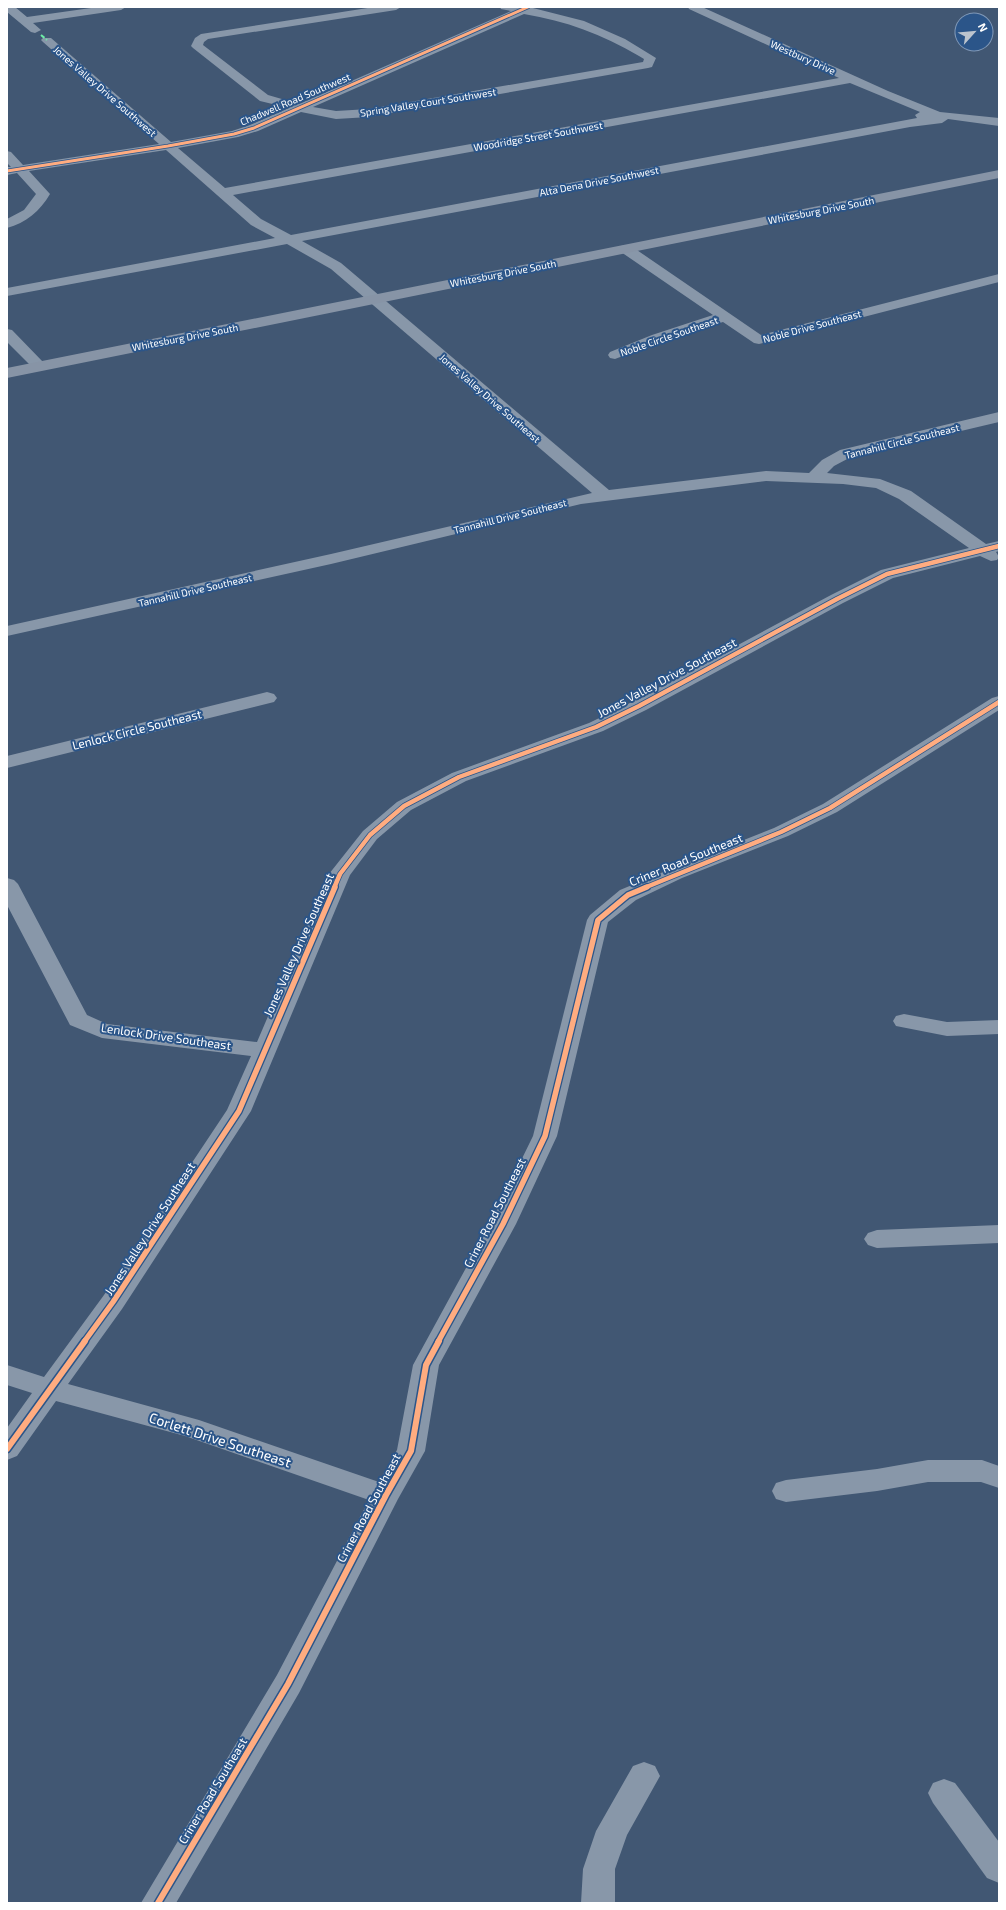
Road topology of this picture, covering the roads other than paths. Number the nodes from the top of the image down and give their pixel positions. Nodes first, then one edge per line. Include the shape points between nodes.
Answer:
1 (8, 7) edge
2 (121, 7) edge
3 (396, 7) edge
4 (505, 7) edge
5 (693, 7) edge
6 (525, 9) edge
7 (24, 21) junction
8 (853, 79) junction
9 (301, 108) junction
10 (917, 115) junction
11 (999, 122) edge
12 (168, 146) junction
13 (7, 155) edge
14 (20, 170) junction
15 (7, 172) edge
16 (999, 174) edge
17 (222, 192) junction
18 (7, 224) edge
19 (288, 239) junction
20 (626, 249) junction
21 (999, 278) edge
22 (7, 292) edge
23 (375, 299) junction
24 (723, 317) junction
25 (7, 333) edge
26 (615, 355) dead end
27 (39, 366) junction
28 (7, 373) edge
29 (999, 417) edge
30 (813, 478) junction
31 (607, 497) junction
32 (994, 553) edge
33 (7, 632) edge
34 (267, 698) dead end
35 (999, 702) edge
36 (7, 762) edge
37 (7, 884) edge
38 (904, 1021) dead end
39 (999, 1027) edge
40 (265, 1050) junction
41 (999, 1234) edge
42 (877, 1239) dead end
43 (7, 1375) edge
44 (50, 1389) junction
45 (7, 1449) edge
46 (999, 1477) edge
47 (786, 1491) dead end
48 (386, 1495) junction
49 (644, 1776) dead end
50 (944, 1793) dead end
51 (999, 1868) edge
52 (158, 1903) edge
53 (598, 1903) edge

1 - 7 street, Jones Valley Drive Southwest
2 - 7 street
3 - 9 street, Spring Valley Court Southwest via 234,31 205,36 199,40 197,46 264,98
4 - 6 street, Spring Valley Court Southwest
5 - 8 street, Westbury Drive
6 - 9 street, Chadwell Road Southwest
6 - 9 street, Spring Valley Court Southwest via 589,26 650,58 648,65 369,113 336,115
7 - 12 street, Jones Valley Drive Southwest
8 - 10 street, Westbury Drive
8 - 17 street, Woodridge Street Southwest
9 - 12 street, Chadwell Road Southwest via 234,134
10 - 11 street, Alta Dena Drive Southwest
10 - 19 street, Alta Dena Drive Southwest
12 - 14 street, Chadwell Road Southwest
12 - 17 street, Jones Valley Drive Southwest
13 - 14 street
14 - 15 street, Chadwell Road Southwest
14 - 18 street via 43,194 37,206 22,218
16 - 20 main road, Whitesburg Drive South
17 - 19 street, Jones Valley Drive Southwest via 256,222
19 - 22 street
19 - 23 street, Jones Valley Drive Southwest via 336,266
20 - 23 main road, Whitesburg Drive South
20 - 24 street, Noble Drive Southeast
21 - 24 street, Noble Drive Southeast via 759,340
23 - 27 main road, Whitesburg Drive South
23 - 31 street, Jones Valley Drive Southeast
24 - 26 street, Noble Circle Southeast via 657,338
25 - 27 street
27 - 28 main road, Whitesburg Drive South
29 - 30 street, Tannahill Circle Southeast via 846,453 828,463
30 - 31 street, Tannahill Drive Southeast via 766,476
30 - 32 street, Tannahill Drive Southeast via 880,484 905,495
31 - 33 street, Tannahill Drive Southeast via 580,499 323,561
32 - 40 street, Jones Valley Drive Southeast via 887,574 639,706 589,730 459,777 404,806 370,835 340,874
34 - 36 street, Lenlock Circle Southeast
35 - 48 street, Criner Road Southeast via 830,808 781,832 628,895 598,920 545,1136 503,1224 426,1365 411,1451
37 - 40 street, Lenlock Drive Southeast via 78,1020 102,1031
38 - 39 street via 948,1029
40 - 44 street, Jones Valley Drive Southeast via 239,1111 114,1302
41 - 42 street
43 - 44 street, Corlett Drive Southeast
44 - 45 street, Jones Valley Drive Southeast
44 - 48 street, Corlett Drive Southeast via 189,1427
46 - 47 street via 982,1471 928,1472
48 - 52 street, Criner Road Southeast via 288,1684
49 - 53 street via 612,1831 599,1869
50 - 51 street

